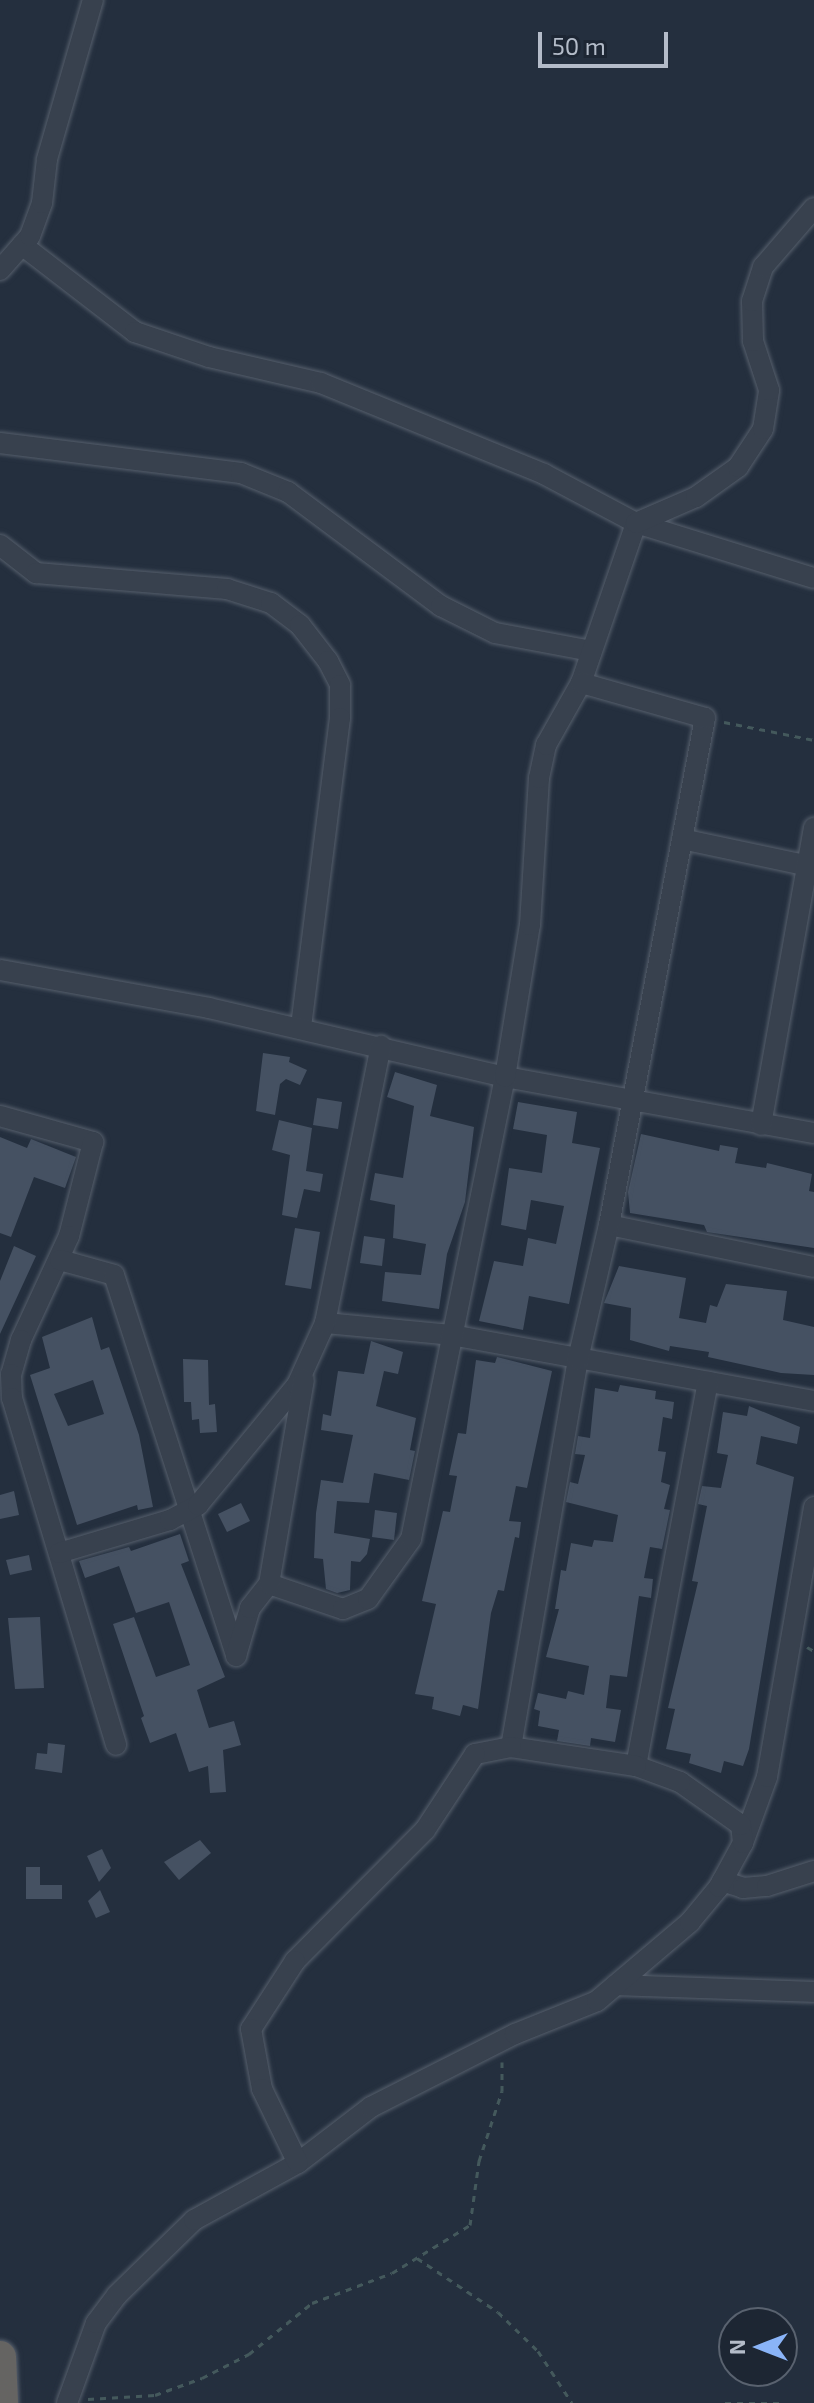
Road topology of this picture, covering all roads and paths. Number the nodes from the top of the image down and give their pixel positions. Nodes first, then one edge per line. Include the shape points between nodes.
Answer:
1 (93, 0) edge
2 (814, 208) edge
3 (22, 245) junction
4 (0, 270) edge
5 (0, 443) edge
6 (636, 523) junction
7 (0, 545) edge
8 (814, 578) edge
9 (591, 651) junction
10 (581, 683) junction
11 (705, 718) junction
12 (814, 740) edge
13 (814, 828) edge
14 (682, 839) junction
15 (810, 866) edge
16 (0, 970) edge
17 (301, 1027) junction
18 (381, 1046) junction
19 (505, 1077) junction
20 (631, 1100) junction
21 (0, 1116) edge
22 (761, 1125) junction
23 (814, 1133) edge
24 (609, 1225) junction
25 (60, 1260) junction
26 (814, 1267) edge
27 (325, 1323) junction
28 (451, 1335) junction
29 (578, 1359) junction
30 (307, 1364) junction
31 (708, 1382) junction
32 (814, 1401) edge
33 (814, 1507) edge
34 (188, 1510) junction
35 (59, 1553) junction
36 (269, 1584) junction
37 (116, 1745) dead end
38 (511, 1747) junction
39 (636, 1766) junction
40 (743, 1843) junction
41 (814, 1871) edge
42 (722, 1881) junction
43 (616, 1985) junction
44 (814, 1992) edge
45 (501, 2043) junction
46 (298, 2163) junction
47 (417, 2258) junction
48 (0, 2357) edge
49 (2, 2403) edge
50 (70, 2403) edge
51 (572, 2403) edge
52 (725, 2403) edge
53 (782, 2403) edge

1 - 3 street via 47,159 42,203
2 - 6 street via 763,267 752,301 753,341 769,390 763,429 738,467 696,497
3 - 4 street
3 - 6 street via 135,332 209,357 321,383 544,474
5 - 9 street via 241,473 288,492 441,606 506,636
6 - 8 street
6 - 9 street
7 - 17 street via 36,573 227,589 271,603 300,625 328,661 340,685 340,718
9 - 10 street
10 - 11 street
10 - 19 street via 546,745 539,778 530,925
11 - 12 path
11 - 14 street
13 - 15 street
14 - 15 street
14 - 20 street
15 - 22 street
16 - 17 street
17 - 18 street
18 - 19 street
18 - 27 street
19 - 20 street
19 - 28 street
20 - 22 street
20 - 24 street
21 - 25 street via 93,1142
22 - 23 street
24 - 26 street
24 - 29 street
25 - 34 street via 114,1275
25 - 35 street via 21,1340 11,1374 12,1398
27 - 28 street
27 - 30 street
28 - 29 street
28 - 36 street via 411,1539 389,1575 368,1599 343,1609
29 - 31 street
29 - 38 street
30 - 34 street via 264,1432
30 - 36 street
31 - 32 street
31 - 39 street
33 - 40 street via 767,1777
34 - 35 street
34 - 36 street via 236,1656 250,1608
35 - 37 street
38 - 39 street
38 - 46 street via 475,1754 425,1830 320,1933 260,2010 251,2029 254,2064
39 - 40 street via 680,1782 716,1804 741,1825
40 - 42 street
41 - 42 street via 767,1886 743,1888
42 - 43 street via 690,1922
43 - 44 street
43 - 45 street via 597,2001
45 - 46 street via 371,2107
45 - 47 path via 502,2091 479,2161 470,2225
46 - 50 street via 194,2220 147,2263 96,2323
47 - 50 path via 312,2303 249,2354 202,2378 155,2395
47 - 51 path via 498,2312 538,2351
48 - 49 highway
52 - 53 path

